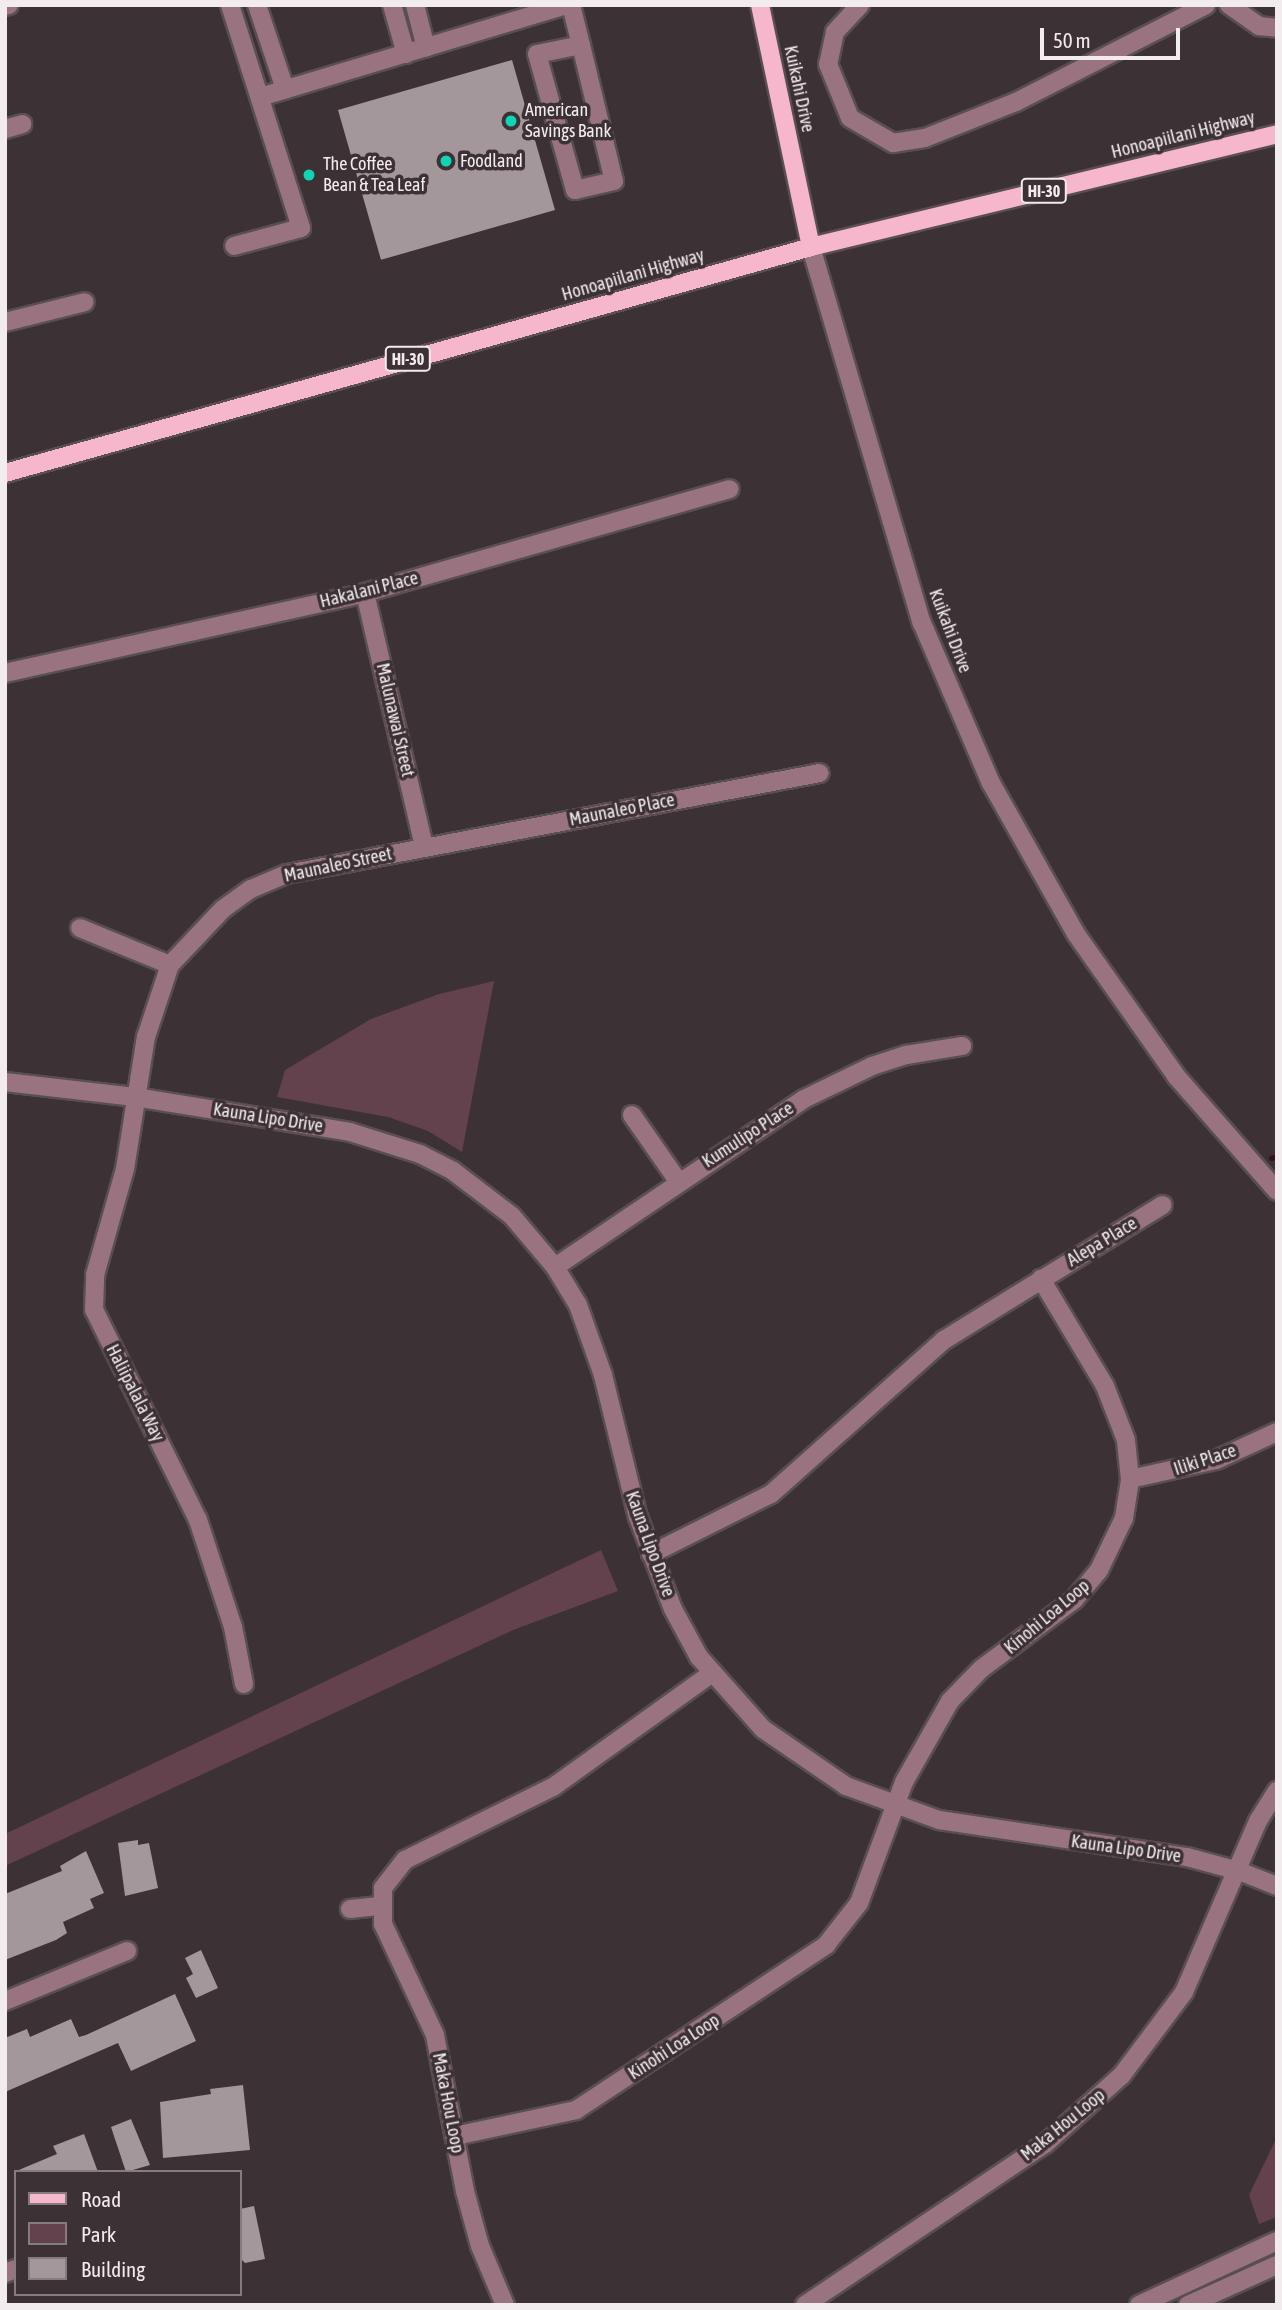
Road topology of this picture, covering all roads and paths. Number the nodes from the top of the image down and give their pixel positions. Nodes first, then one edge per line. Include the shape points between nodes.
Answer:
1 (230, 5) edge
2 (257, 5) edge
3 (392, 5) edge
4 (415, 5) edge
5 (569, 5) edge
6 (760, 5) edge
7 (860, 5) edge
8 (1206, 5) edge
9 (1229, 5) edge
10 (1176, 13) edge
11 (1277, 28) edge
12 (581, 45) junction
13 (426, 48) junction
14 (406, 54) junction
15 (285, 89) junction
16 (260, 97) junction
17 (1277, 134) edge
18 (234, 246) dead end
19 (811, 247) junction
20 (85, 302) dead end
21 (5, 322) edge
22 (5, 472) edge
23 (729, 489) dead end
24 (365, 593) junction
25 (5, 673) edge
26 (820, 772) dead end
27 (424, 847) junction
28 (80, 928) dead end
29 (170, 965) junction
30 (962, 1046) dead end
31 (5, 1082) edge
32 (135, 1097) junction
33 (632, 1115) dead end
34 (678, 1181) junction
35 (1277, 1191) edge
36 (1163, 1205) dead end
37 (555, 1267) junction
38 (1041, 1279) junction
39 (1277, 1432) edge
40 (1130, 1479) junction
41 (651, 1554) junction
42 (712, 1673) junction
43 (244, 1684) dead end
44 (1277, 1791) edge
45 (895, 1806) junction
46 (1239, 1871) junction
47 (1277, 1886) edge
48 (380, 1906) junction
49 (350, 1909) dead end
50 (127, 1951) dead end
51 (5, 2001) edge
52 (455, 2136) junction
53 (1277, 2241) edge
54 (1277, 2265) edge
55 (505, 2305) edge
56 (804, 2305) edge
57 (1139, 2305) edge
58 (1188, 2305) edge

1 - 16 street
2 - 15 street
3 - 14 street
4 - 13 street
5 - 12 street
5 - 13 street
6 - 19 main road, Kuikahi Drive
7 - 10 street via 835,32 828,64 850,118 893,143 925,138 1016,102
8 - 10 street
9 - 11 street via 1259,26
12 - 12 street via 614,181 575,190 537,54
13 - 14 street
14 - 15 street
15 - 16 street
16 - 18 street via 301,228
17 - 19 main road, Honoapiilani Highway / HI-30
19 - 22 main road, Honoapiilani Highway / HI-30
19 - 35 street, Kuikahi Drive via 922,624 990,783 1076,934 1176,1076
20 - 21 street
23 - 24 street, Hakalani Place
24 - 25 street, Hakalani Place
24 - 27 street, Malunawai Street
26 - 27 street, Maunaleo Place
27 - 29 street, Maunaleo Street via 287,874 251,889 223,909
28 - 29 street
29 - 32 street, Maunaleo Street via 153,1007
30 - 34 street, Kumulipo Place via 906,1055 850,1076 782,1112
31 - 32 street, Kauna Lipo Drive
32 - 37 street, Kauna Lipo Drive via 350,1132 420,1154 484,1192 512,1216
32 - 43 street, Haliipalala Way via 125,1169 95,1275 94,1310 198,1520 233,1627
33 - 34 street
34 - 37 street, Kumulipo Place
36 - 38 street, Alepa Place
37 - 41 street, Kauna Lipo Drive via 592,1339
38 - 40 street, Kinohi Loa Loop via 1114,1403 1126,1440
38 - 41 street via 944,1340 771,1494
39 - 40 street, Iliki Place via 1216,1460
40 - 45 street, Kinohi Loa Loop via 1118,1536 1100,1570 1073,1600 981,1669 950,1701
41 - 42 street, Kauna Lipo Drive via 673,1609
42 - 45 street, Kauna Lipo Drive via 763,1729 803,1760 845,1786
42 - 48 street via 553,1787 405,1860 385,1882
44 - 46 street, Maka Hou Loop via 1258,1821
45 - 46 street, Kauna Lipo Drive via 939,1820 1186,1857
45 - 52 street, Kinohi Loa Loop via 859,1903 839,1932 813,1956 576,2110
46 - 47 street, Kauna Lipo Drive
46 - 56 street, Maka Hou Loop via 1184,1992 1122,2075 1045,2144
48 - 49 street
48 - 52 street, Maka Hou Loop via 383,1924 435,2035
50 - 51 street
52 - 55 street, Maka Hou Loop via 480,2246
53 - 57 street
54 - 58 street

